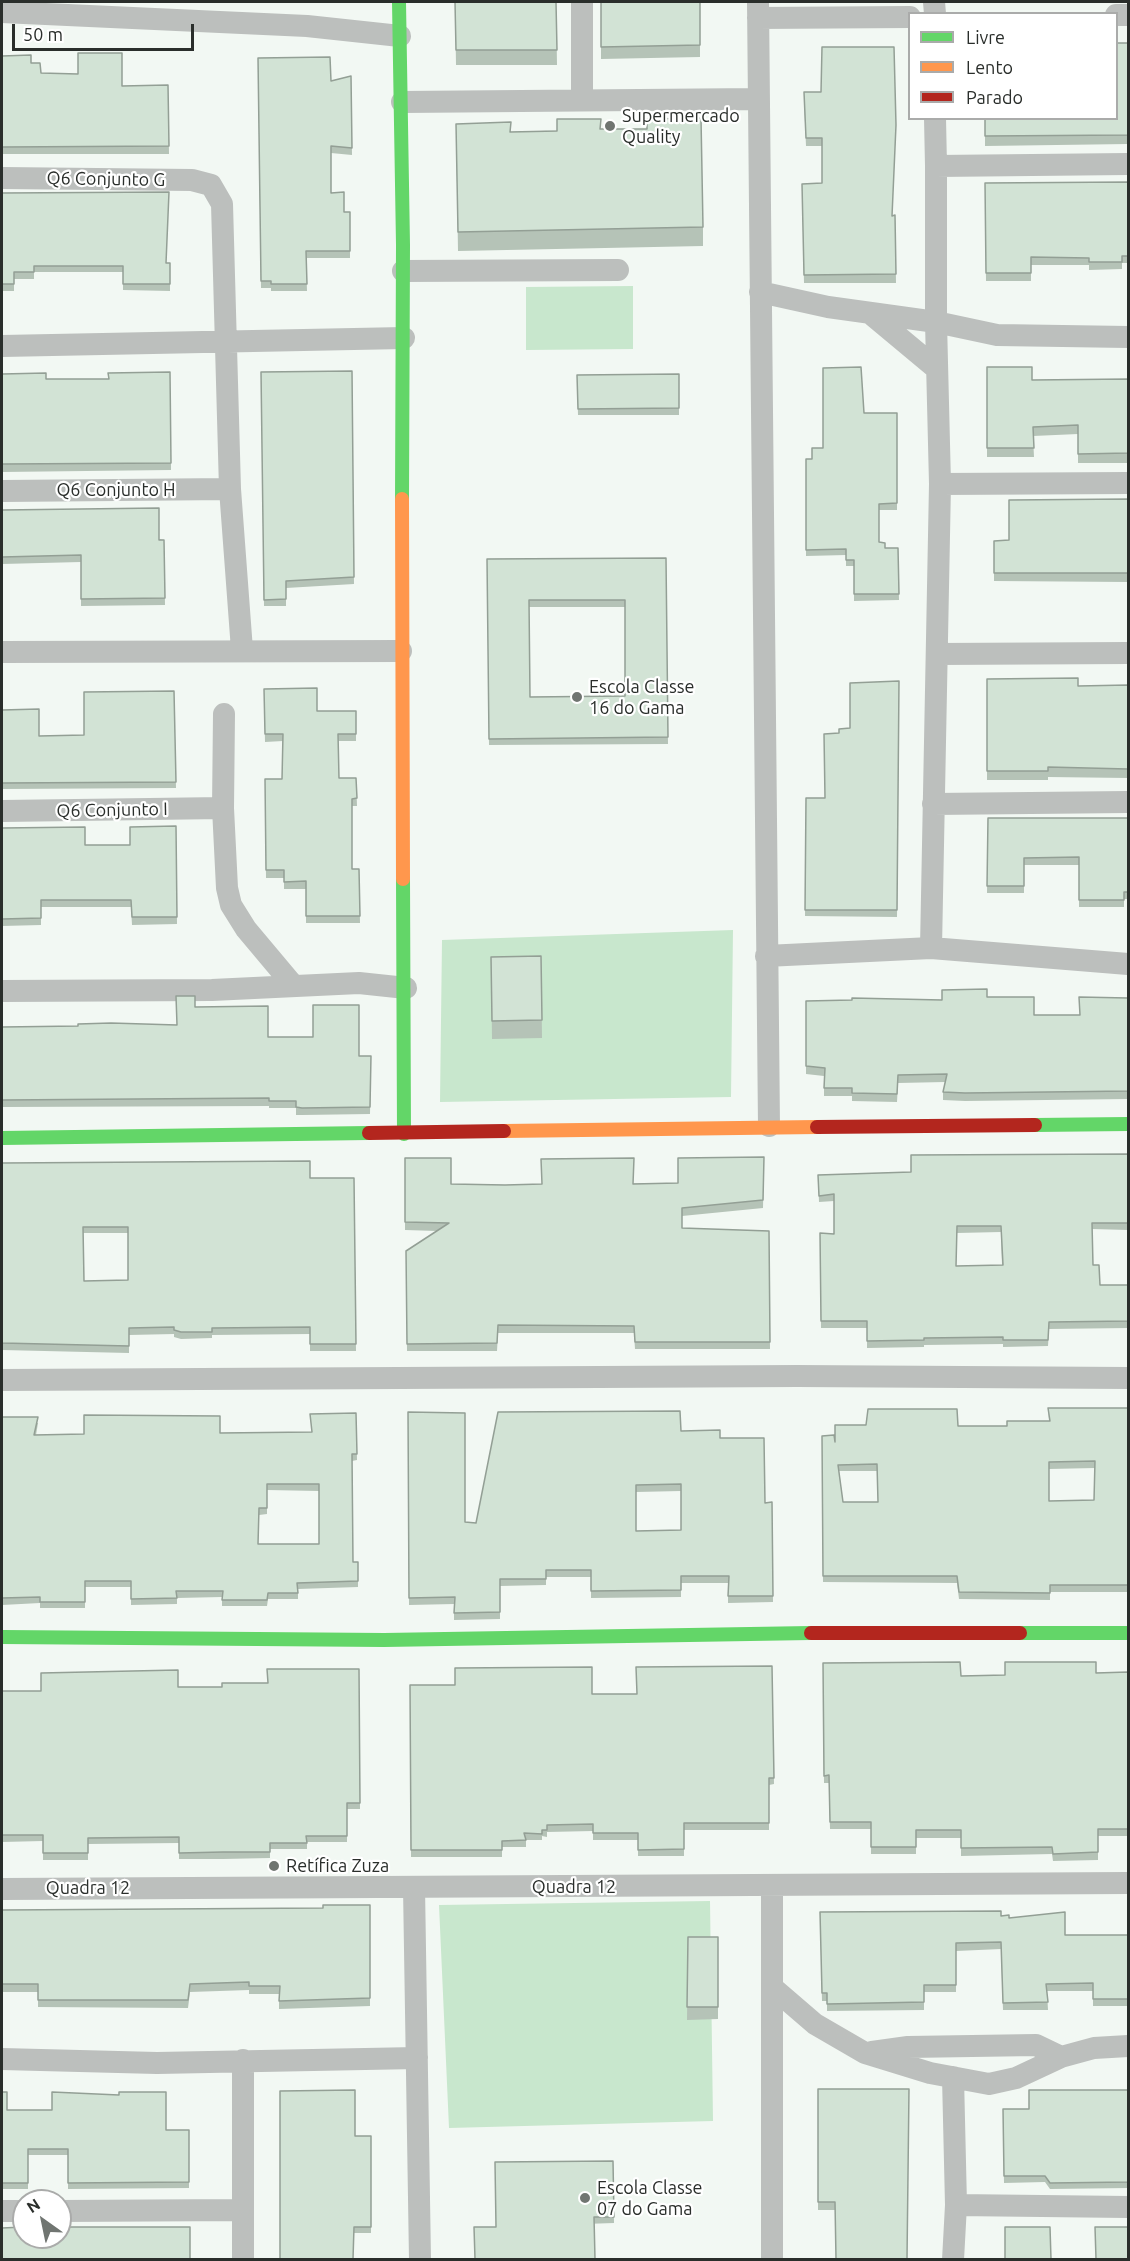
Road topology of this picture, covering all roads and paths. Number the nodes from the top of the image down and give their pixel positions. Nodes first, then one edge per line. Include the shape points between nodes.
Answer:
1 (399, 2) edge
2 (582, 2) edge
3 (758, 10) edge
4 (2, 12) edge
5 (908, 17) edge
6 (400, 36) junction
7 (758, 99) junction
8 (582, 100) junction
9 (402, 102) junction
10 (935, 120) edge
11 (1128, 164) edge
12 (936, 166) junction
13 (2, 178) edge
14 (618, 270) dead end
15 (403, 272) junction
16 (760, 292) junction
17 (871, 314) junction
18 (936, 322) junction
19 (404, 338) junction
20 (1128, 338) edge
21 (225, 341) junction
22 (2, 346) edge
23 (937, 369) junction
24 (1128, 483) edge
25 (940, 484) junction
26 (230, 489) junction
27 (2, 491) edge
28 (242, 650) junction
29 (401, 651) junction
30 (2, 652) edge
31 (1128, 653) edge
32 (938, 654) junction
33 (224, 714) dead end
34 (1128, 802) edge
35 (933, 804) junction
36 (223, 808) junction
37 (2, 811) edge
38 (931, 948) junction
39 (766, 956) junction
40 (1128, 964) edge
41 (293, 985) junction
42 (406, 988) junction
43 (2, 991) edge
44 (1128, 1124) edge
45 (769, 1126) junction
46 (404, 1134) junction
47 (2, 1138) edge
48 (1128, 1378) edge
49 (2, 1380) edge
50 (1128, 1634) edge
51 (2, 1637) edge
52 (1128, 1883) edge
53 (772, 1886) junction
54 (414, 1887) junction
55 (2, 1889) edge
56 (772, 1987) junction
57 (1128, 2046) edge
58 (865, 2054) junction
59 (1061, 2056) junction
60 (417, 2058) junction
61 (2, 2060) edge
62 (243, 2061) junction
63 (953, 2077) junction
64 (956, 2205) junction
65 (1128, 2207) edge
66 (241, 2210) junction
67 (72, 2211) edge
68 (243, 2259) edge
69 (420, 2259) edge
70 (772, 2259) edge
71 (953, 2259) edge

1 - 6 street
2 - 8 street
3 - 5 street
3 - 7 street
4 - 6 street via 307,26
6 - 9 street
7 - 8 street
7 - 16 street
8 - 9 street
9 - 15 street
10 - 12 street
11 - 12 street
12 - 18 street
13 - 21 street, Q6 Conjunto G via 192,180 211,185 222,204
14 - 15 street
15 - 19 street
16 - 17 street
16 - 39 street
17 - 18 street
17 - 23 street
18 - 20 street via 997,335
18 - 23 street
19 - 21 street
19 - 29 street
21 - 22 street
21 - 26 street
23 - 25 street
24 - 25 street
25 - 32 street
26 - 27 street, Q6 Conjunto H
26 - 28 street
28 - 29 street
28 - 30 street
29 - 42 street
31 - 32 street
32 - 35 street
33 - 36 street
34 - 35 street
35 - 38 street
36 - 37 street, Q6 Conjunto I
36 - 41 street via 231,905
38 - 39 street
38 - 40 street
39 - 45 street
41 - 42 street via 359,983
41 - 43 street via 212,990
42 - 46 street
44 - 45 street
45 - 46 street
46 - 47 street
48 - 49 street
50 - 51 street via 792,1633 384,1640
52 - 53 street, Quadra 12
53 - 54 street, Quadra 12
53 - 56 street
54 - 55 street, Quadra 12
54 - 60 street
56 - 58 street via 814,2024
56 - 70 street
57 - 59 street
58 - 59 street via 908,2047 1036,2045
58 - 63 street
59 - 63 street via 1016,2078 989,2084
60 - 62 street
60 - 69 street
61 - 62 street
62 - 66 street
63 - 64 street
64 - 65 street
64 - 71 street
66 - 67 street
66 - 68 street

